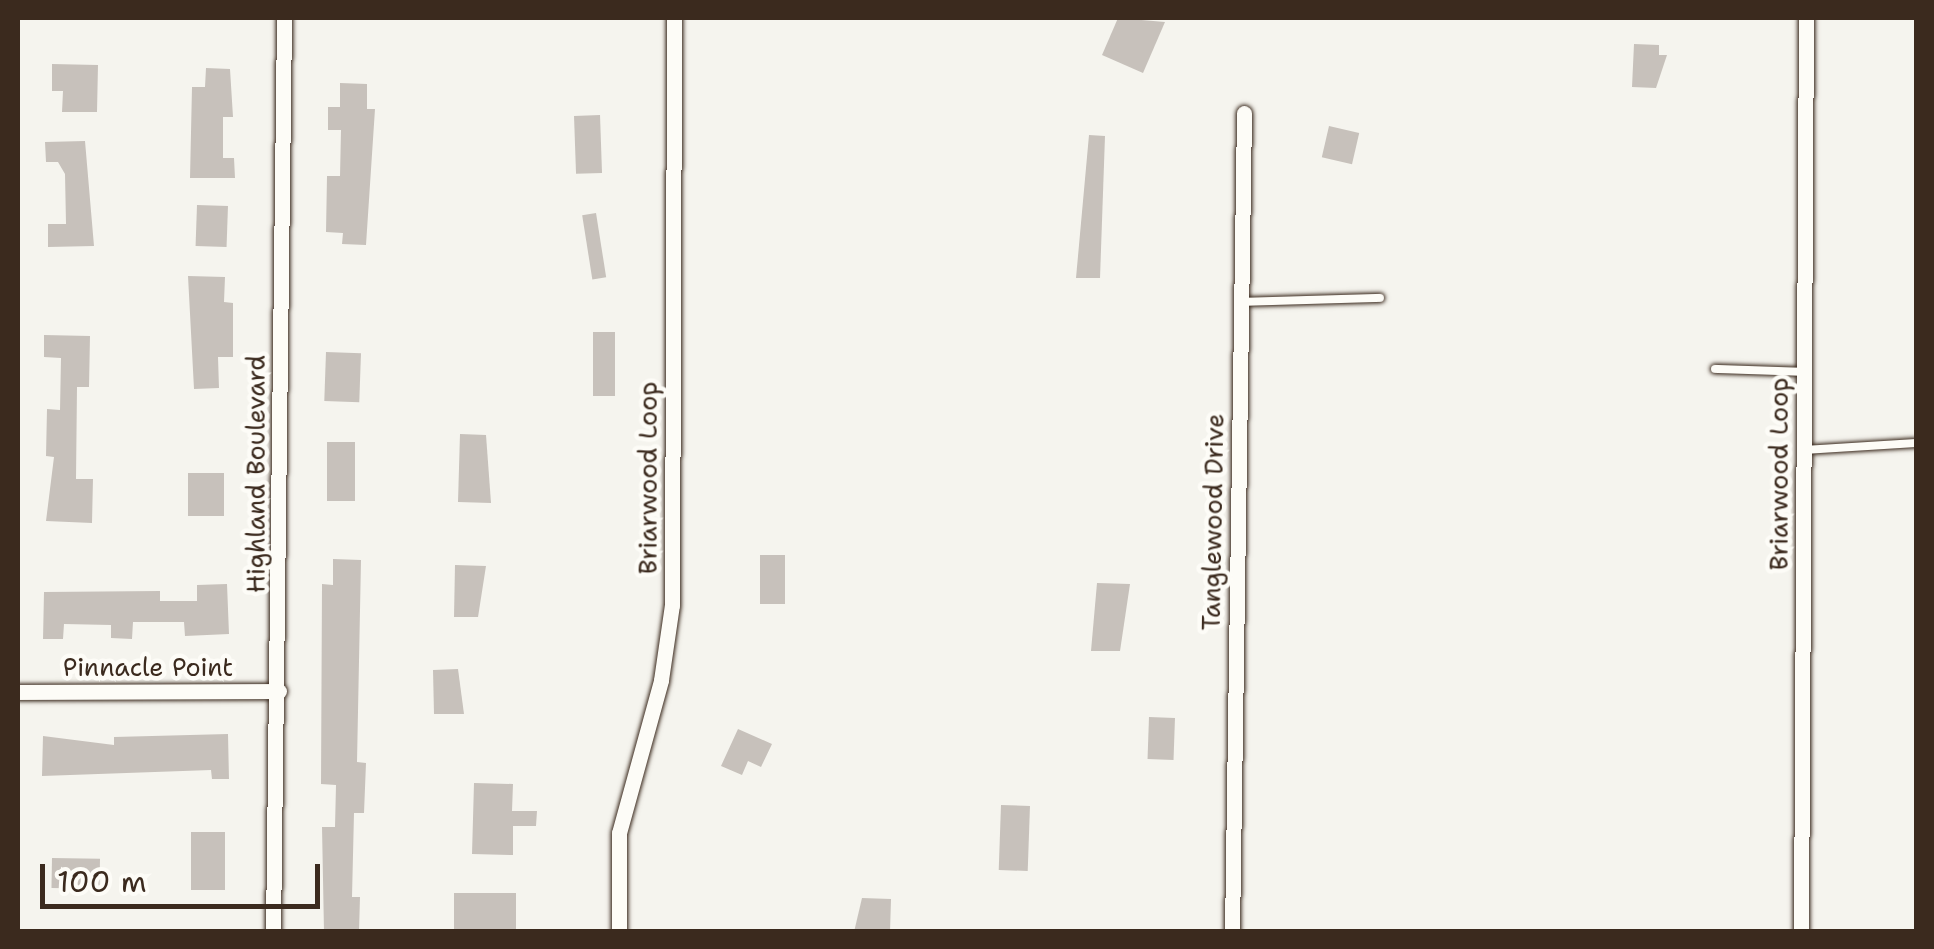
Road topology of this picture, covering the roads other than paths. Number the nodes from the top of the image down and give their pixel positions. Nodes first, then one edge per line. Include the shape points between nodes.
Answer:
1 (284, 18) edge
2 (674, 18) edge
3 (1806, 18) edge
4 (1244, 113) dead end
5 (1380, 298) dead end
6 (1242, 302) junction
7 (1715, 369) dead end
8 (1804, 372) junction
9 (1916, 443) edge
10 (1804, 450) junction
11 (18, 692) edge
12 (279, 692) junction
13 (273, 932) edge
14 (619, 932) edge
15 (1232, 932) edge
16 (1801, 932) edge

1 - 12 street, Highland Boulevard
2 - 14 street, Briarwood Loop via 672,605 661,680 619,833
3 - 8 street, Briarwood Loop
4 - 6 street, Tanglewood Drive
5 - 6 lane
6 - 15 street, Tanglewood Drive
7 - 8 lane
8 - 10 street, Briarwood Loop
9 - 10 lane
10 - 16 street, Briarwood Loop
11 - 12 street, Pinnacle Point
12 - 13 street, Highland Boulevard

